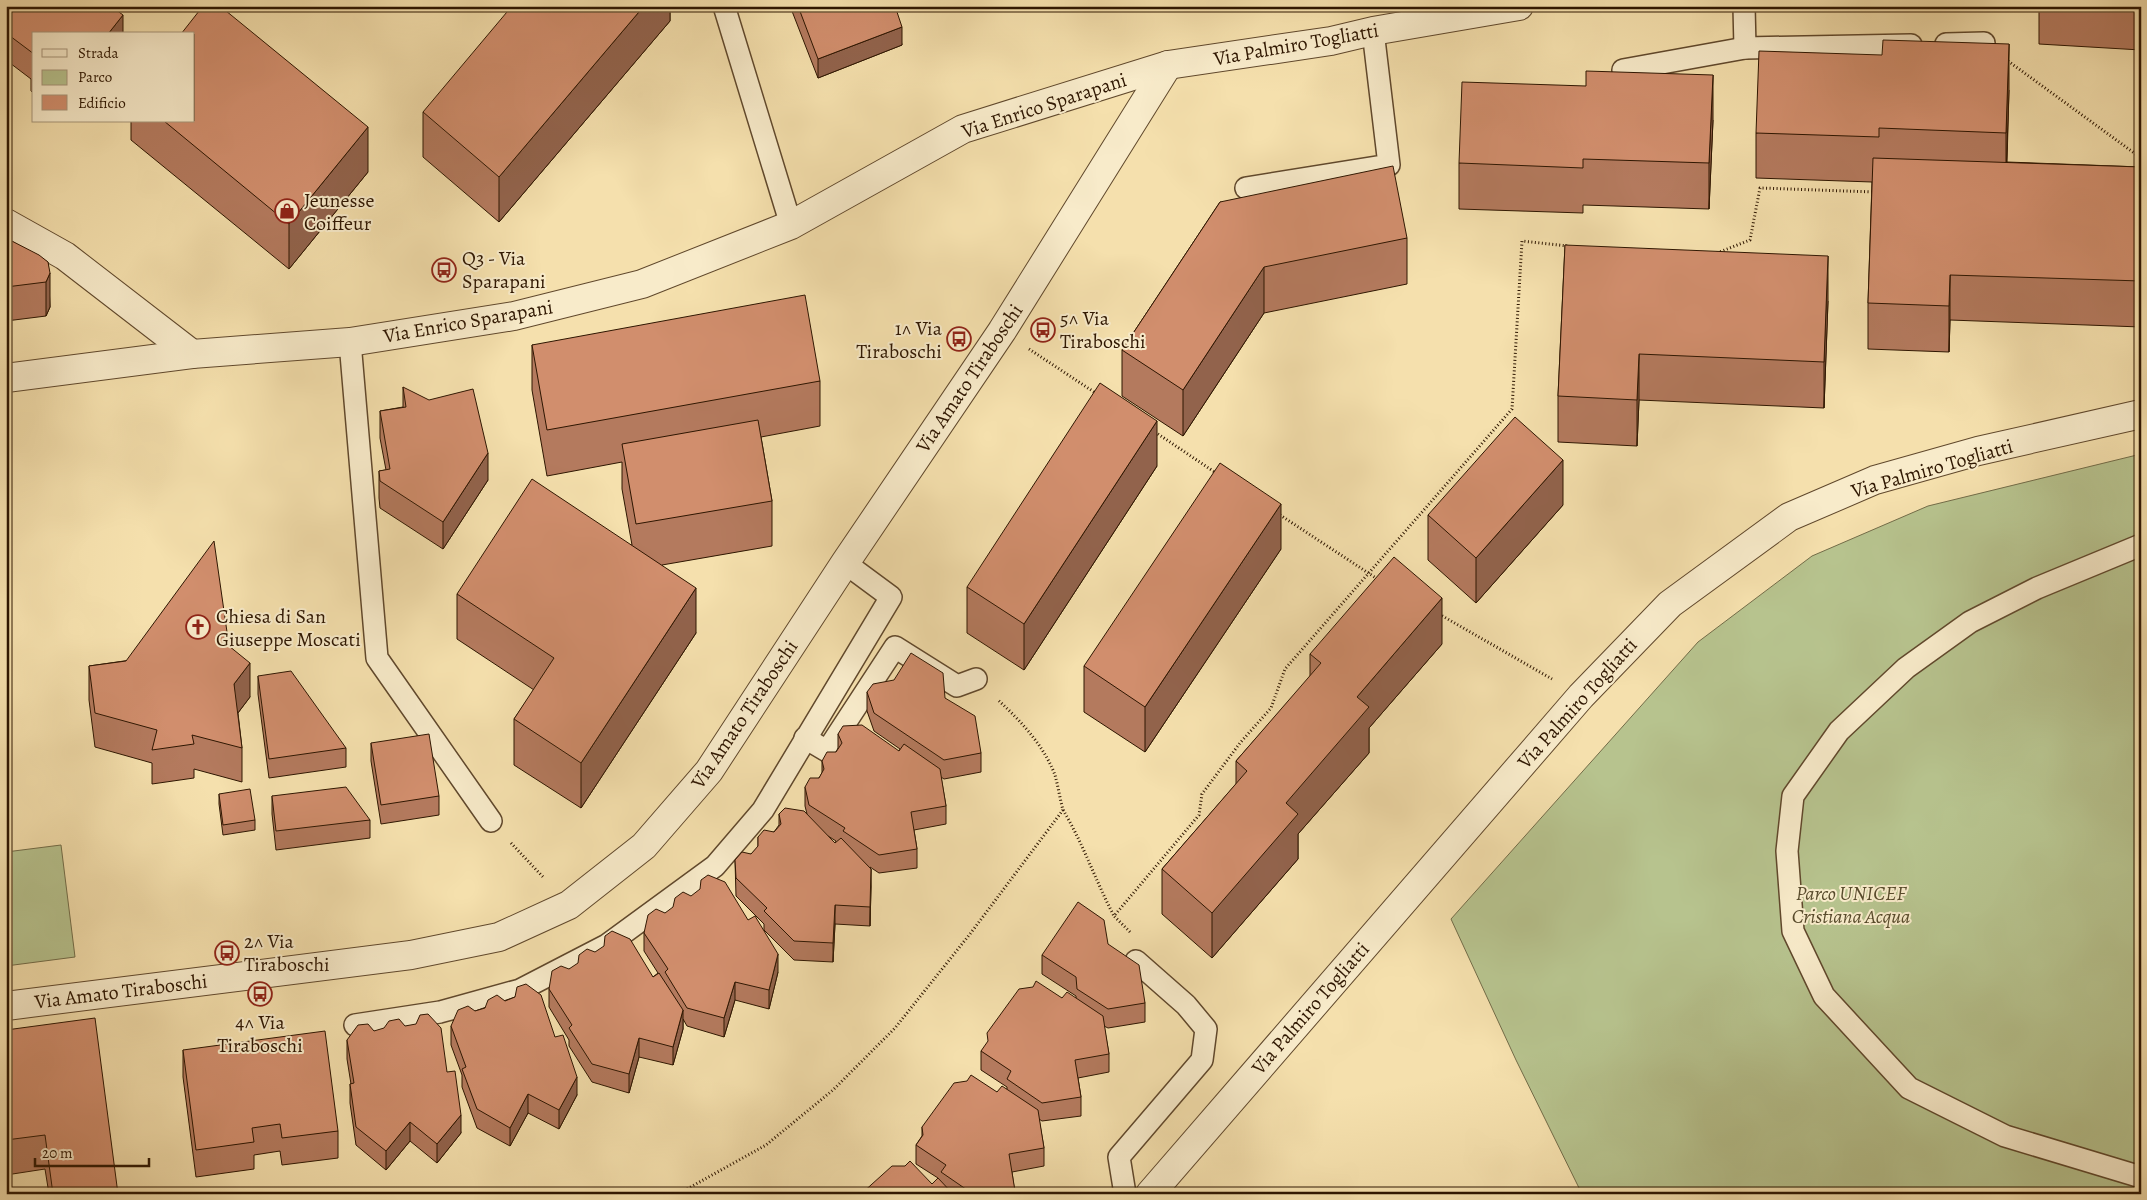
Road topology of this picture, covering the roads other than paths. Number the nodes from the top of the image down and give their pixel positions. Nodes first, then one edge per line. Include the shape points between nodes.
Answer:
1 (724, 6) edge
2 (1519, 6) edge
3 (1744, 6) edge
4 (1483, 9) edge
5 (1373, 32) junction
6 (1984, 43) edge
7 (1745, 48) junction
8 (1168, 66) junction
9 (1623, 70) edge
10 (1246, 188) dead end
11 (6, 223) edge
12 (791, 225) junction
13 (350, 342) junction
14 (192, 354) junction
15 (6, 378) edge
16 (2141, 414) edge
17 (2141, 545) edge
18 (845, 563) junction
19 (976, 679) road end
20 (805, 738) junction
21 (491, 821) road end
22 (1136, 961) edge
23 (6, 1006) edge
24 (356, 1025) edge
25 (2141, 1177) edge
26 (1126, 1194) edge
27 (1150, 1194) edge

1 - 12 lane
2 - 4 street, Via Palmiro Togliatti
3 - 7 lane
4 - 5 street, Via Palmiro Togliatti
5 - 8 street, Via Palmiro Togliatti
5 - 10 lane via 1389,165
6 - 7 lane
7 - 9 lane
8 - 12 street, Via Enrico Sparapani via 963,129
8 - 18 street, Via Amato Tiraboschi via 1002,331
11 - 14 street via 65,256
12 - 13 street, Via Enrico Sparapani via 642,284 514,316
13 - 14 street, Via Enrico Sparapani
13 - 21 lane via 377,658
14 - 15 street, Via Enrico Sparapani
16 - 27 street, Via Palmiro Togliatti via 1978,451 1875,480 1789,517 1670,604 1581,696
17 - 25 lane via 2037,588 1970,622 1906,668 1839,731 1793,796 1787,851 1793,931 1824,996 1909,1088 2005,1136
18 - 20 lane via 891,597
18 - 23 street, Via Amato Tiraboschi via 709,771 644,846 569,905 499,937 411,955
19 - 20 lane via 957,686 895,646 827,751
20 - 24 lane via 763,810 716,866 607,945 520,990 440,1012
22 - 26 lane via 1186,1005 1206,1029 1202,1060 1119,1157

